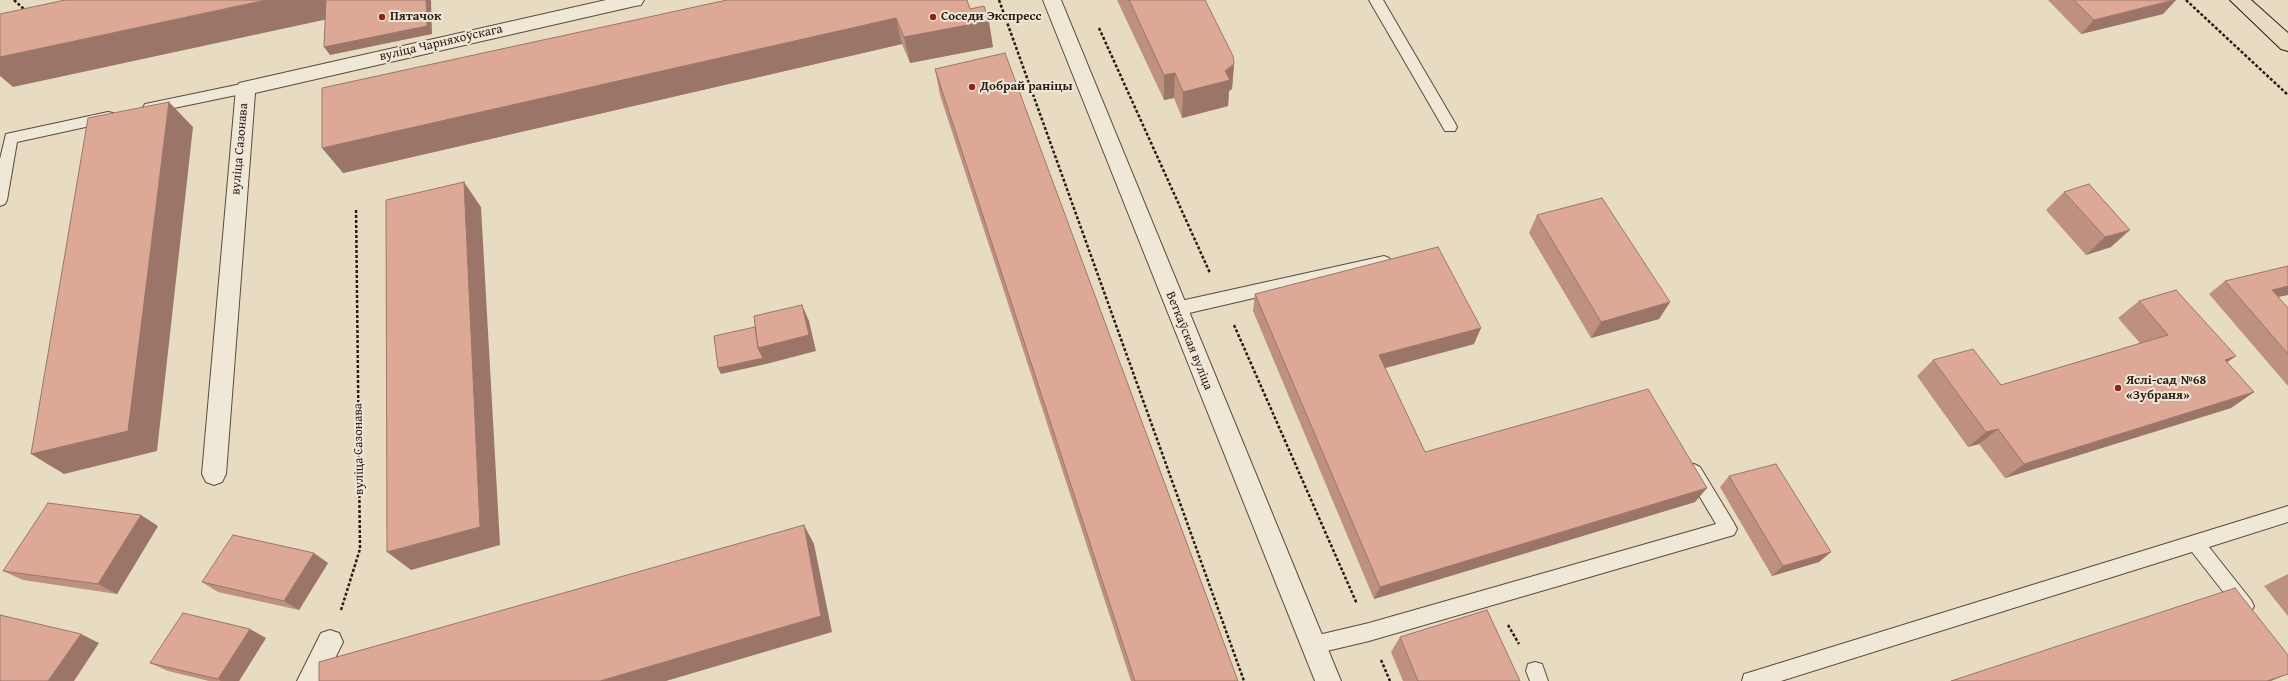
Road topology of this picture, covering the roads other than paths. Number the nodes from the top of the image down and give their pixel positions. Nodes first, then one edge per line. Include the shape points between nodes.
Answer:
1 (635, 0) edge
2 (1052, 0) edge
3 (1376, 0) edge
4 (2239, 0) edge
5 (2288, 44) edge
6 (246, 88) junction
7 (140, 110) edge
8 (125, 113) edge
9 (1450, 127) dead end
10 (0, 200) edge
11 (1401, 258) edge
12 (1176, 309) junction
13 (1684, 454) edge
14 (214, 474) dead end
15 (2288, 514) edge
16 (2195, 542) junction
17 (2254, 617) edge
18 (330, 642) road end
19 (1314, 645) junction
20 (310, 681) edge
21 (1328, 681) edge
22 (1751, 681) edge

1 - 6 street, вуліца Чарняхоўскага
2 - 12 street, Веткаўская вуліца
3 - 9 lane
4 - 5 main road
6 - 7 lane
6 - 14 street, вуліца Сазонава
8 - 10 lane via 11,138
11 - 12 lane
12 - 19 street, Веткаўская вуліца
13 - 19 lane via 1728,529 1369,632
15 - 16 lane
16 - 17 lane
16 - 22 lane
18 - 20 street
19 - 21 street, Веткаўская вуліца

